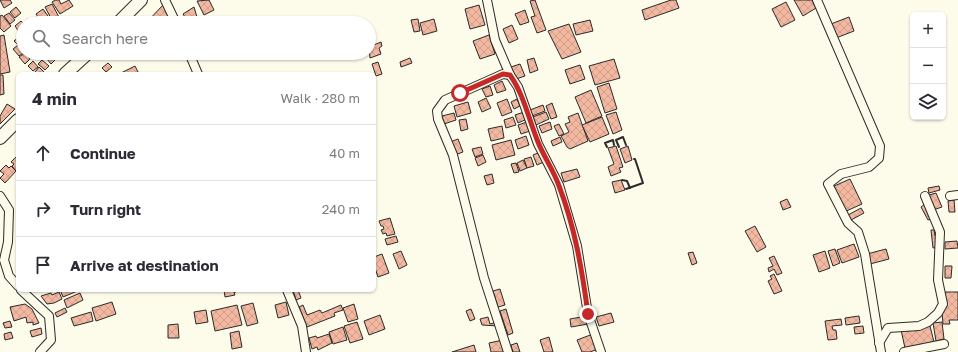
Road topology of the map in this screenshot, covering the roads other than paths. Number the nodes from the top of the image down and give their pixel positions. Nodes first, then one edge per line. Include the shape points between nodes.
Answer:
1 (141, 0) edge
2 (165, 0) edge
3 (487, 0) edge
4 (817, 0) edge
5 (125, 16) edge
6 (173, 16) edge
7 (80, 60) edge
8 (192, 60) edge
9 (67, 72) edge
10 (197, 72) edge
11 (510, 75) junction
12 (16, 122) edge
13 (0, 138) edge
14 (0, 196) edge
15 (925, 196) dead end
16 (16, 284) edge
17 (23, 292) edge
18 (288, 292) edge
19 (879, 342) junction
20 (944, 344) dead end
21 (40, 352) edge
22 (306, 352) edge
23 (508, 352) edge
24 (601, 352) edge
25 (881, 352) edge
26 (904, 352) edge

1 - 5 highway
2 - 6 street
3 - 11 street via 495,40
4 - 19 street via 880,146 879,158 869,167 841,174 828,184 848,223 858,232 865,254
7 - 9 highway
8 - 10 street
11 - 23 street via 503,74 444,100 437,110 438,120 453,155 484,278
11 - 24 street via 518,87 538,144 559,185 577,246 588,314
12 - 13 highway
14 - 16 street via 9,210 8,242 4,260 9,276
15 - 19 street via 940,232 938,280 943,304 928,322 919,326 888,328
17 - 21 street via 49,316 51,340
18 - 22 street via 302,326
19 - 25 street
20 - 26 street

